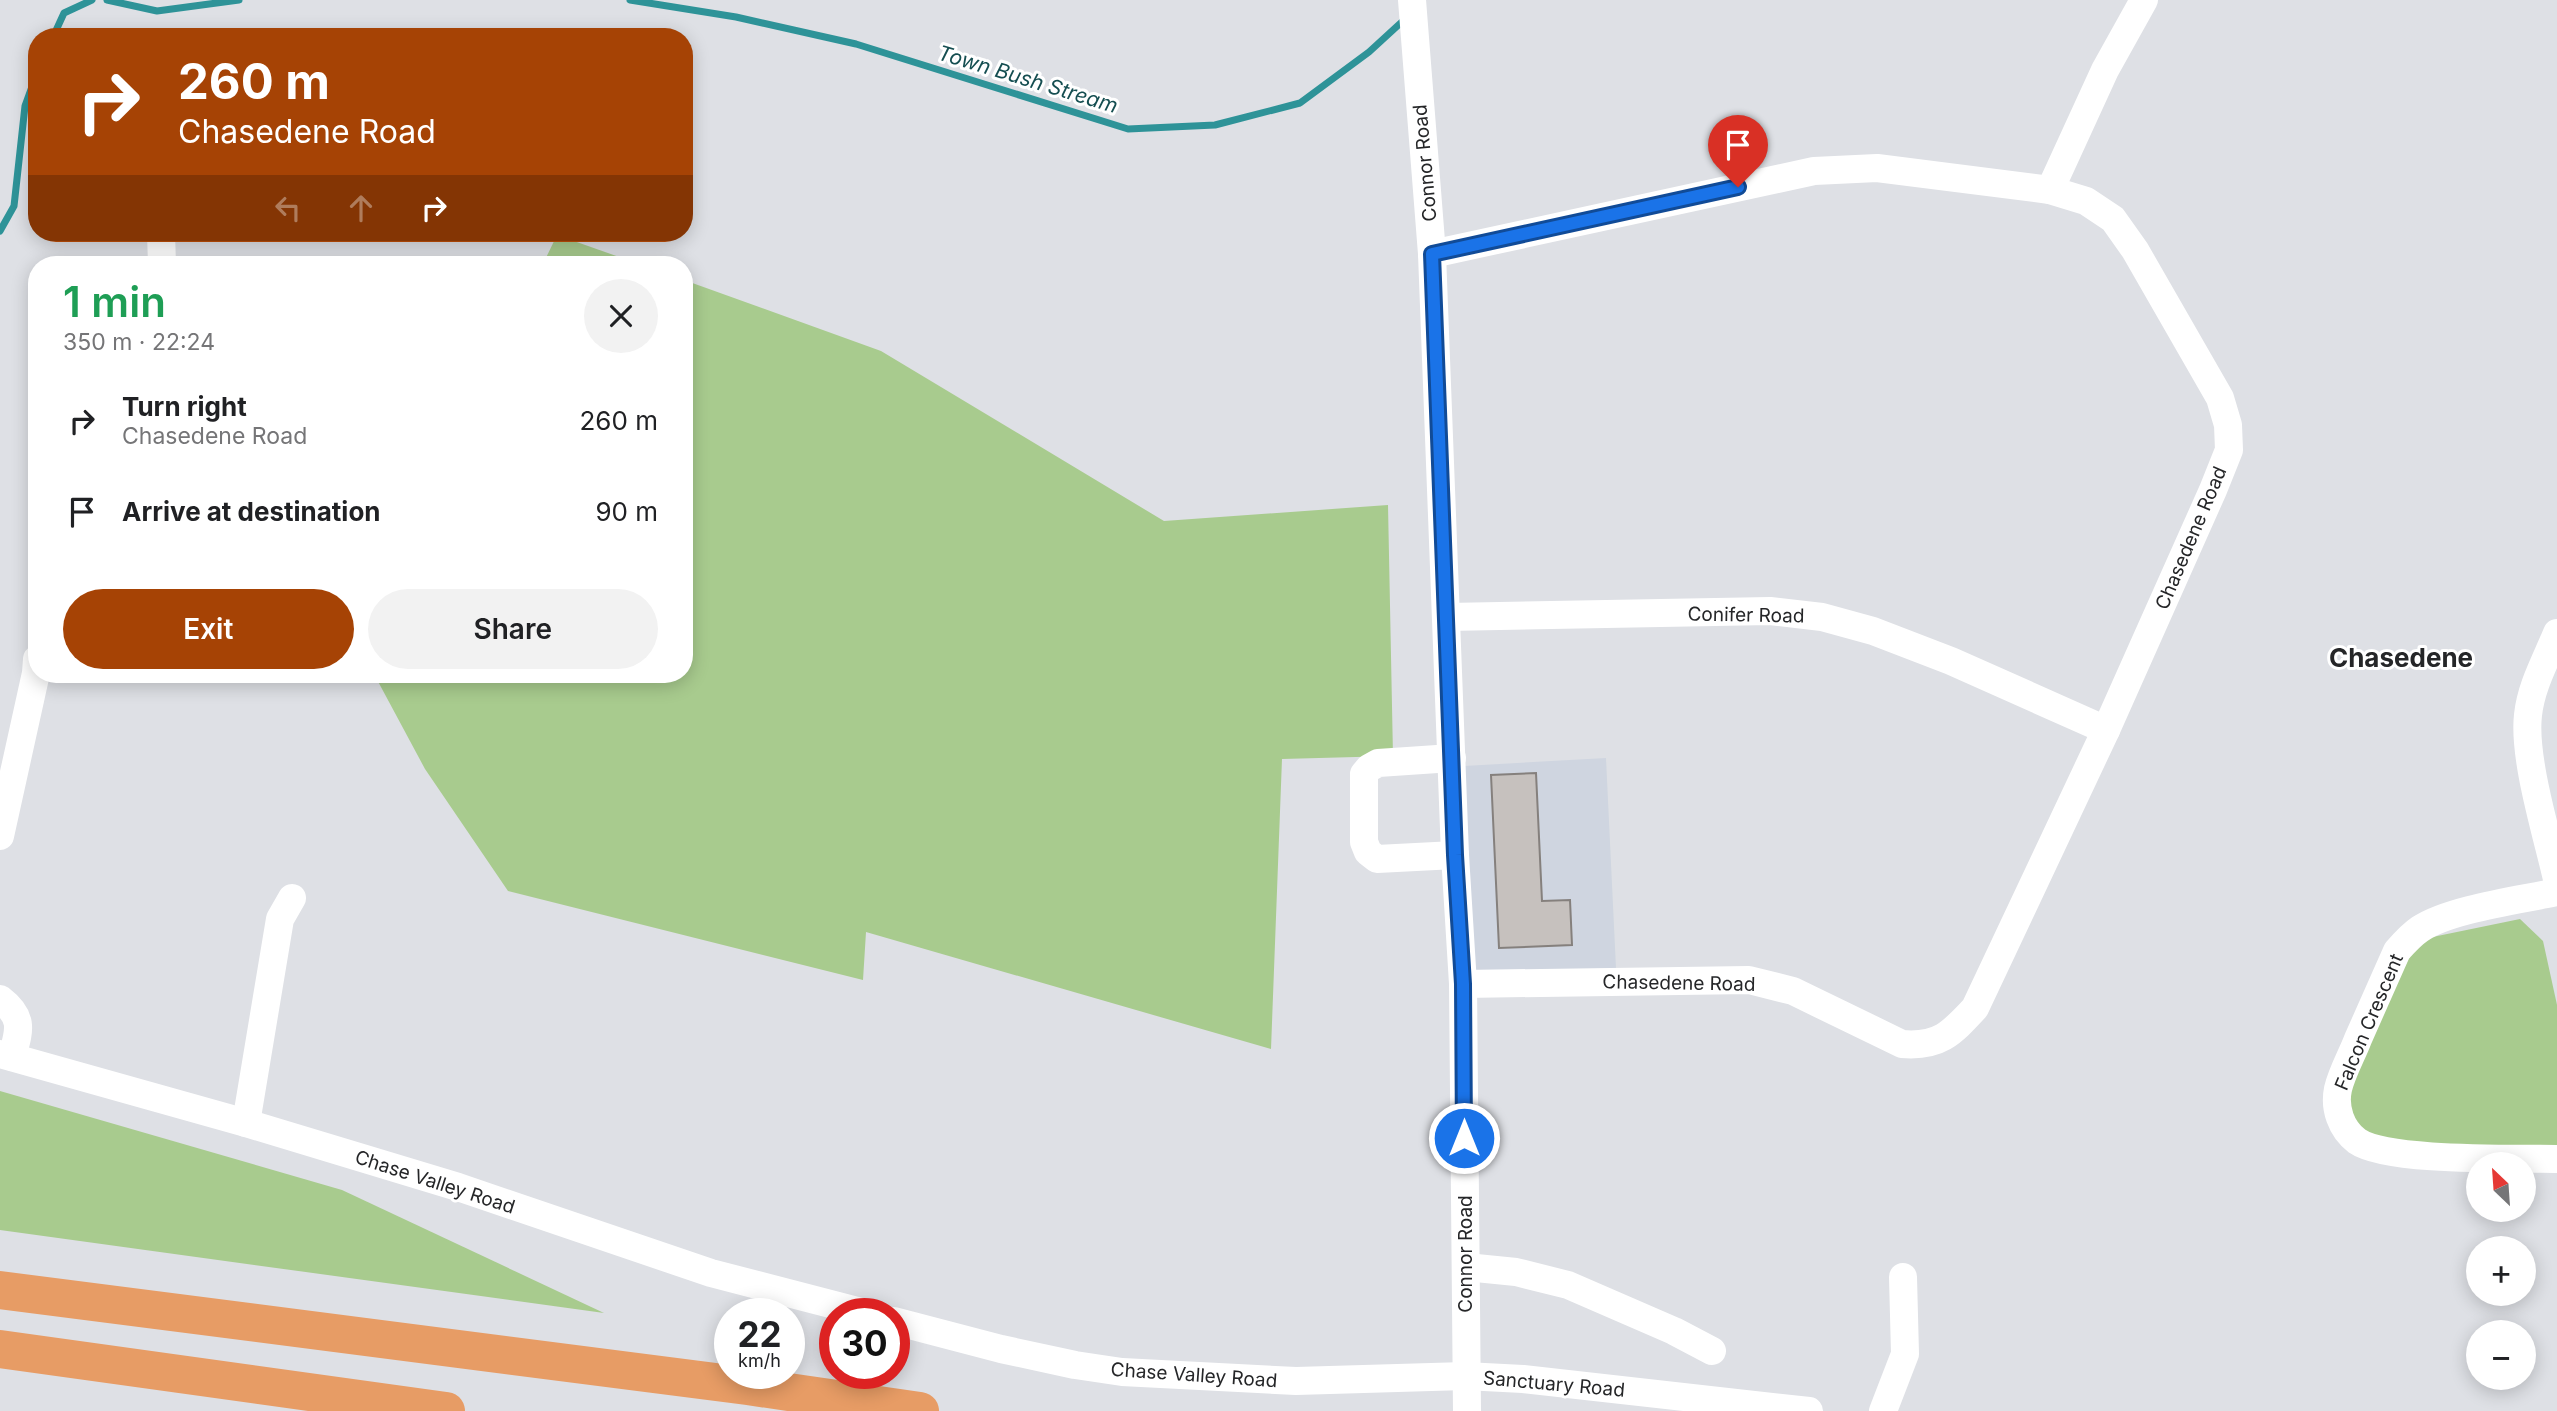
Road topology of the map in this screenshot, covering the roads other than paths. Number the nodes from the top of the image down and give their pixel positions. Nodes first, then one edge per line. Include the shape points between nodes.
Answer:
1 (1412, 0) edge
2 (2144, 0) edge
3 (2050, 190) junction
4 (1432, 254) junction
5 (1447, 617) junction
6 (2557, 634) edge
7 (34, 683) edge
8 (2106, 730) junction
9 (1452, 758) junction
10 (0, 836) edge
11 (1455, 855) junction
12 (2557, 880) edge
13 (2557, 892) edge
14 (292, 898) dead end
15 (1463, 984) junction
16 (0, 999) edge
17 (6, 1056) edge
18 (246, 1123) junction
19 (2557, 1159) edge
20 (1466, 1267) junction
21 (1903, 1277) dead end
22 (0, 1290) edge
23 (819, 1301) edge
24 (910, 1325) edge
25 (0, 1349) edge
26 (1712, 1351) dead end
27 (1465, 1376) junction
28 (446, 1411) edge
29 (920, 1411) edge
30 (1467, 1411) edge
31 (1809, 1411) edge
32 (1883, 1411) edge

1 - 4 street, Connor Road
2 - 3 street via 2105,70
3 - 4 street, Chasedene Road via 1877,168 1814,171
3 - 8 street, Chasedene Road via 2086,201 2113,219 2220,398 2228,425 2229,450 2213,490
4 - 5 street, Connor Road
5 - 8 street, Conifer Road via 1770,611 1822,617 1951,661
5 - 9 street, Connor Road
6 - 12 street via 2532,691 2527,736
7 - 10 street
8 - 15 street, Chasedene Road via 1975,1008 1954,1031 1936,1042 1902,1044 1793,991 1749,980
9 - 11 street, Connor Road
9 - 11 street via 1378,763 1369,768 1364,774 1364,842 1367,852 1377,859
11 - 15 street, Connor Road
13 - 19 street, Falcon Crescent via 2445,916 2407,939 2397,951 2353,1052 2338,1088 2337,1103 2347,1131 2358,1142 2379,1150
14 - 18 street via 280,919
15 - 20 street, Connor Road
16 - 17 street via 16,1016 20,1028
17 - 18 street, Chase Valley Road
18 - 23 street, Chase Valley Road via 458,1187 711,1273
20 - 26 street via 1516,1272 1568,1285
20 - 27 street, Connor Road
21 - 32 street via 1905,1354
22 - 29 highway
24 - 27 street, Chase Valley Road via 1075,1366 1122,1372 1296,1381
25 - 28 highway
27 - 30 street
27 - 31 street, Sanctuary Road

